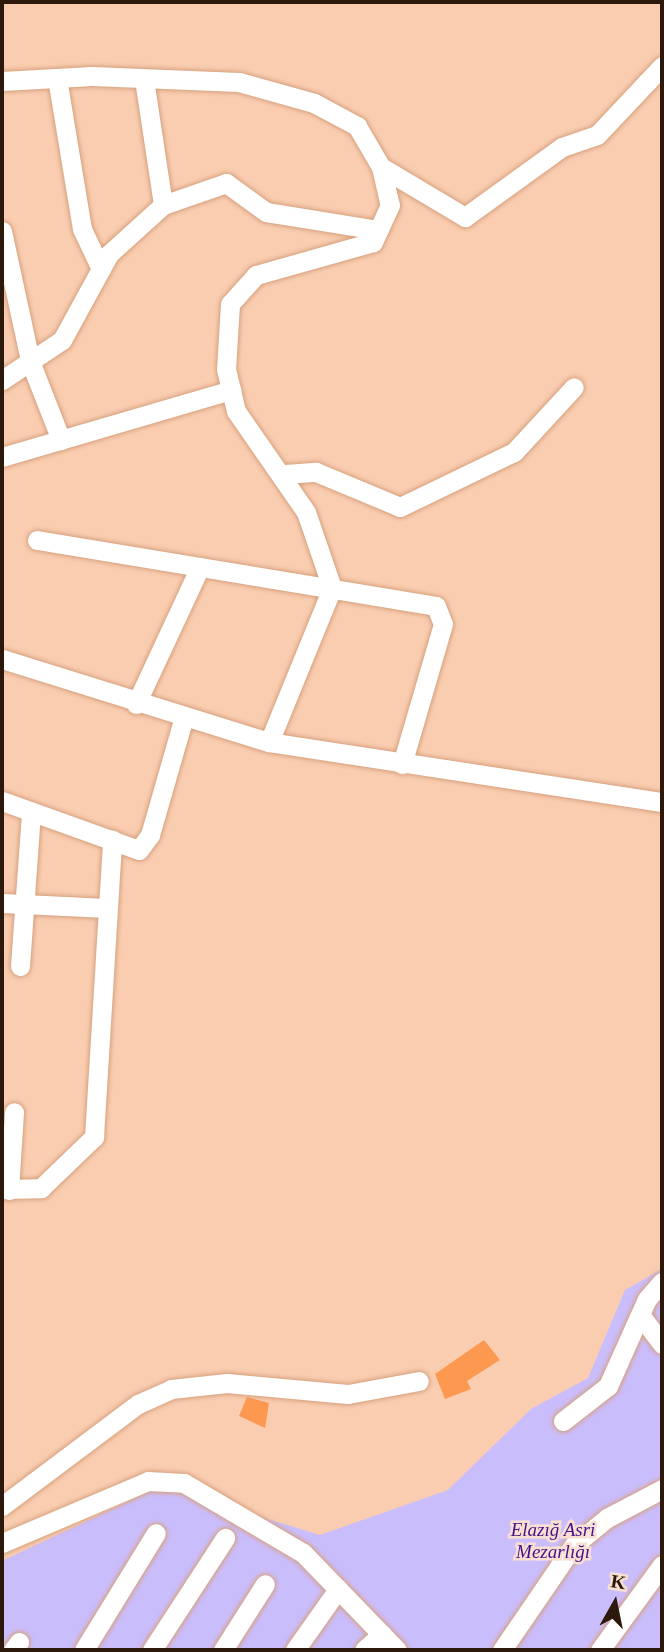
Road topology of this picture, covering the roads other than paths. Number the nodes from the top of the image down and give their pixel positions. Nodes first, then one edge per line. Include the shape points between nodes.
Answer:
1 (662, 66) edge
2 (57, 78) junction
3 (144, 79) junction
4 (2, 81) edge
5 (381, 167) junction
6 (163, 205) junction
7 (379, 230) junction
8 (2, 231) edge
9 (101, 269) junction
10 (6, 273) edge
11 (30, 361) junction
12 (2, 380) edge
13 (575, 387) dead end
14 (231, 390) junction
15 (61, 440) junction
16 (2, 457) edge
17 (285, 474) junction
18 (37, 540) dead end
19 (200, 567) junction
20 (332, 588) junction
21 (2, 659) edge
22 (136, 704) junction
23 (183, 720) junction
24 (269, 742) junction
25 (402, 764) junction
26 (2, 801) edge
27 (662, 802) edge
28 (31, 811) junction
29 (112, 840) junction
30 (2, 903) edge
31 (23, 904) junction
32 (107, 908) junction
33 (20, 966) dead end
34 (15, 1112) dead end
35 (5, 1190) edge
36 (659, 1294) edge
37 (641, 1316) junction
38 (662, 1344) edge
39 (419, 1381) dead end
40 (563, 1421) dead end
41 (662, 1489) edge
42 (2, 1506) edge
43 (156, 1533) dead end
44 (225, 1538) dead end
45 (2, 1543) edge
46 (662, 1565) edge
47 (265, 1584) dead end
48 (338, 1589) junction
49 (382, 1634) junction
50 (85, 1650) edge
51 (152, 1650) edge
52 (223, 1650) edge
53 (295, 1650) edge
54 (365, 1650) edge
55 (397, 1650) edge
56 (502, 1650) edge
57 (600, 1650) edge

1 - 5 street via 597,135 562,147 465,217
2 - 3 street
2 - 4 street
2 - 9 street via 82,229
3 - 5 street via 239,82 314,103 357,126
3 - 6 street
5 - 7 street via 390,205
6 - 7 street via 226,183 266,212
6 - 9 street
7 - 14 street via 373,242 256,275 230,304 226,369
8 - 10 street
9 - 11 street via 62,340
10 - 11 street
11 - 12 street
11 - 15 street
13 - 17 street via 514,452 400,507 316,472
14 - 15 street
14 - 17 street via 236,411
15 - 16 street
17 - 20 street via 306,512
18 - 19 street
19 - 20 street
19 - 22 street
20 - 24 street
20 - 25 street via 408,597 436,606 443,624
21 - 22 street
22 - 23 street
23 - 24 street
23 - 29 street via 145,845 139,850
24 - 25 street
25 - 27 street
26 - 28 street
28 - 29 street
28 - 31 street
29 - 32 street
30 - 31 street
31 - 32 street
31 - 33 street
32 - 35 street via 94,1137 41,1188
34 - 35 street
36 - 37 street
37 - 38 street
37 - 40 street via 604,1392
39 - 42 street via 348,1394 228,1383 171,1389 138,1404
41 - 56 street via 625,1506 574,1545
43 - 50 street
44 - 51 street
45 - 48 street via 148,1481 176,1481 217,1497 281,1538
46 - 57 street
47 - 52 street
48 - 49 street
48 - 53 street
49 - 54 street
49 - 55 street

